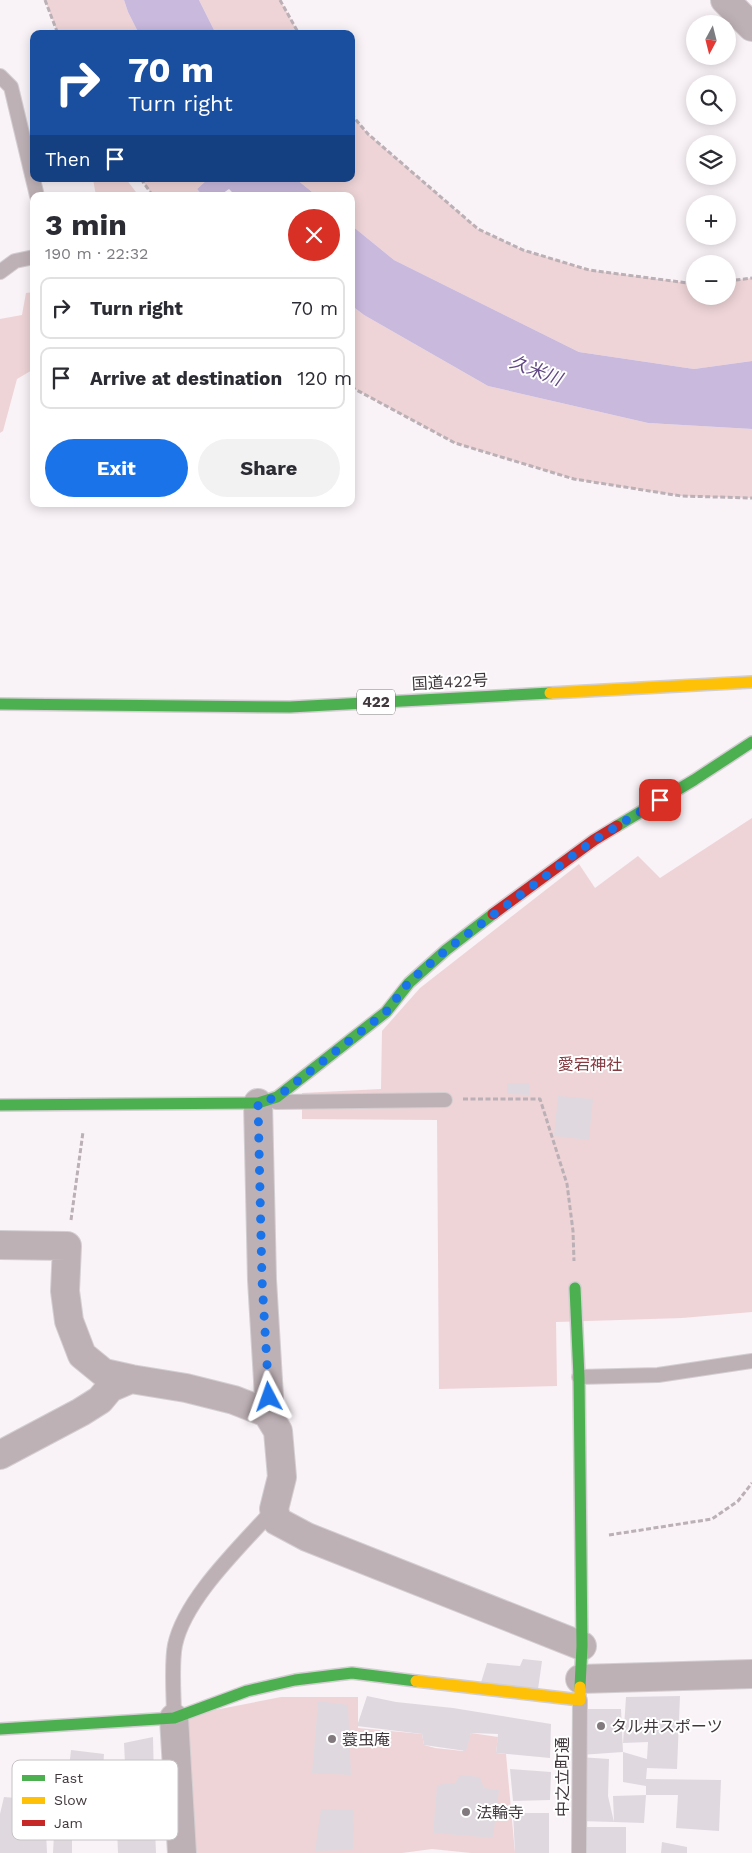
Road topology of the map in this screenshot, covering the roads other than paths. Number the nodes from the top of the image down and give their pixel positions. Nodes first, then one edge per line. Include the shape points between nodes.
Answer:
1 (725, 0) edge
2 (752, 27) edge
3 (0, 76) edge
4 (30, 164) edge
5 (30, 258) edge
6 (0, 272) edge
7 (752, 682) edge
8 (0, 704) edge
9 (752, 742) edge
10 (445, 1100) road end
11 (258, 1103) junction
12 (0, 1106) edge
13 (0, 1245) edge
14 (575, 1288) dead end
15 (752, 1361) edge
16 (579, 1377) junction
17 (131, 1380) junction
18 (267, 1413) junction
19 (0, 1455) edge
20 (274, 1509) junction
21 (582, 1646) junction
22 (752, 1674) edge
23 (580, 1690) junction
24 (174, 1718) junction
25 (0, 1729) edge
26 (176, 1760) edge
27 (178, 1786) edge
28 (182, 1853) edge
29 (579, 1853) edge

1 - 2 street
3 - 4 lane via 11,88
5 - 6 lane via 15,261
7 - 8 main road, 国道422号 / 422 via 290,706
9 - 11 main road via 594,840 446,950 409,982 386,1012 277,1097
10 - 11 lane
11 - 12 main road
11 - 18 street
13 - 17 street via 67,1246 65,1291 70,1321 82,1355 104,1373
14 - 16 main road
15 - 16 lane via 658,1375
16 - 21 main road
17 - 18 street via 186,1388 234,1400
17 - 19 street via 110,1388 100,1400 81,1412
18 - 20 street via 278,1431 282,1477
20 - 21 street via 277,1520 307,1537
20 - 24 lane via 200,1592 179,1630 175,1648
21 - 23 main road
22 - 23 street
23 - 24 main road via 352,1673 295,1680 247,1691
23 - 29 lane, 中之立町通
24 - 25 main road
24 - 26 street
27 - 28 street

